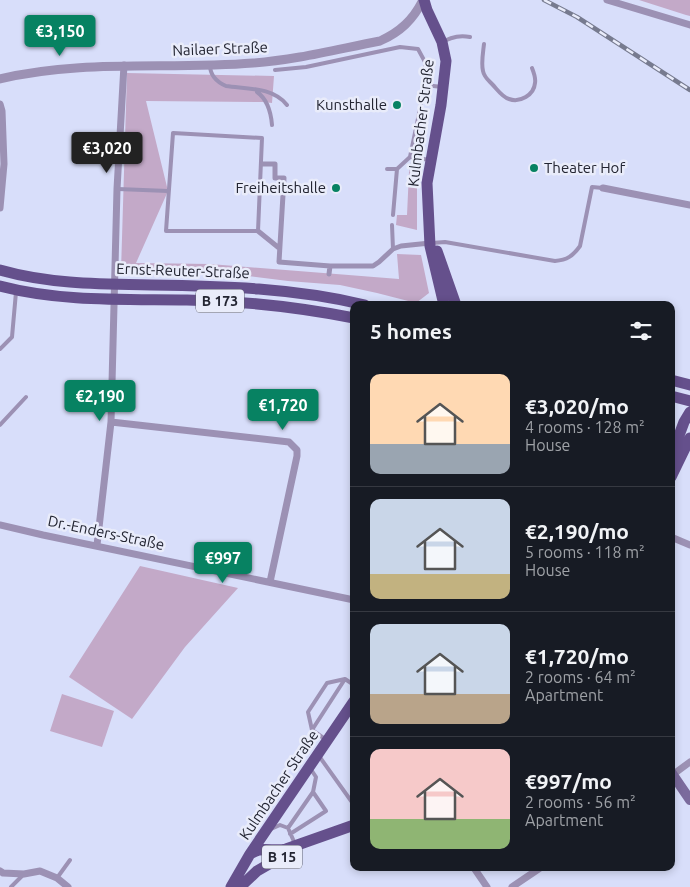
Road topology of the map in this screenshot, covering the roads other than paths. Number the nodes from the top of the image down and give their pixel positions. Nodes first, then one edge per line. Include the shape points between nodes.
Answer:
1 (423, 0) edge
2 (607, 0) edge
3 (690, 25) edge
4 (470, 37) dead end
5 (442, 42) junction
6 (484, 44) dead end
7 (124, 65) junction
8 (210, 65) junction
9 (532, 68) dead end
10 (275, 70) dead end
11 (0, 79) edge
12 (425, 85) junction
13 (444, 87) junction
14 (251, 90) junction
15 (0, 104) edge
16 (287, 105) dead end
17 (272, 125) dead end
18 (410, 157) junction
19 (430, 160) junction
20 (262, 164) junction
21 (387, 169) dead end
22 (397, 169) junction
23 (603, 188) joint
24 (117, 190) junction
25 (168, 191) junction
26 (690, 205) edge
27 (0, 208) edge
28 (393, 215) dead end
29 (392, 225) dead end
30 (258, 231) junction
31 (432, 243) junction
32 (279, 248) junction
33 (393, 249) junction
34 (330, 266) junction
35 (0, 270) edge
36 (329, 274) dead end
37 (114, 284) junction
38 (0, 286) edge
39 (16, 290) junction
40 (113, 299) junction
41 (443, 301) edge
42 (454, 301) edge
43 (350, 302) edge
44 (350, 317) edge
45 (0, 350) edge
46 (675, 381) edge
47 (690, 385) edge
48 (26, 397) dead end
49 (675, 397) edge
50 (690, 401) edge
51 (690, 412) edge
52 (111, 422) junction
53 (0, 425) edge
54 (690, 438) edge
55 (675, 446) edge
56 (675, 469) edge
57 (0, 525) edge
58 (675, 539) edge
59 (690, 545) edge
60 (97, 546) junction
61 (270, 582) junction
62 (350, 599) edge
63 (344, 680) junction
64 (350, 683) edge
65 (350, 707) edge
66 (312, 730) junction
67 (327, 741) junction
68 (318, 755) junction
69 (690, 762) edge
70 (310, 767) junction
71 (675, 772) edge
72 (675, 778) edge
73 (314, 792) junction
74 (350, 799) edge
75 (690, 800) edge
76 (350, 826) edge
77 (288, 828) junction
78 (267, 831) junction
79 (290, 834) junction
80 (328, 834) junction
81 (296, 846) junction
82 (250, 854) junction
83 (70, 860) dead end
84 (0, 871) edge
85 (476, 871) edge
86 (536, 871) edge
87 (24, 874) junction
88 (57, 878) junction
89 (10, 887) edge
90 (68, 887) edge
91 (231, 887) edge
92 (240, 887) edge
93 (487, 887) edge
94 (512, 887) edge

1 - 5 main road, Kulmbacher Straße
1 - 8 street, Nailaer Straße via 406,24 380,40 282,60
2 - 3 street
4 - 5 lane via 457,36
5 - 13 main road, Kulmbacher Straße via 446,65
6 - 9 lane via 484,76 509,99 520,99 532,92 535,85
7 - 8 street, Nailaer Straße
7 - 11 street, Nailaer Straße via 48,70
7 - 24 street
8 - 14 lane via 220,83
10 - 12 lane via 400,48 418,49 425,62
12 - 13 lane
12 - 18 lane
13 - 19 main road, Kulmbacher Straße
14 - 16 lane via 278,95
14 - 17 lane via 264,98
15 - 27 street via 4,164
18 - 19 lane
18 - 22 lane
19 - 31 main road, Kulmbacher Straße via 427,183
20 - 25 lane via 262,138 173,133
20 - 30 lane
20 - 32 street via 276,164 274,178 284,178
21 - 22 lane
22 - 28 lane
23 - 26 street
23 - 31 lane via 592,187 580,246 563,261 444,242
24 - 25 lane
24 - 37 street
25 - 30 lane via 166,231
29 - 33 lane
30 - 32 street
31 - 33 street
31 - 41 main road, Kulmbacher Straße
31 - 42 main road, Kulmbacher Straße
32 - 34 street via 280,262
33 - 34 street via 373,266
34 - 36 street
35 - 37 main road, Ernst-Reuter-Straße / B 173 via 51,281
37 - 40 street
37 - 43 main road, Ernst-Reuter-Straße / B 173 via 239,287
38 - 39 main road, Ernst-Reuter-Straße / B 173
39 - 40 main road, Ernst-Reuter-Straße / B 173
39 - 45 lane via 12,337
40 - 44 main road, Ernst-Reuter-Straße / B 173 via 263,304
40 - 52 street
46 - 47 main road
48 - 53 lane
49 - 50 main road
51 - 55 main road
52 - 60 street
52 - 61 street via 289,442 294,446 297,456
54 - 56 main road
57 - 60 street, Dr.-Enders-Straße
58 - 59 street
60 - 61 street, Dr.-Enders-Straße
61 - 62 street, Dr.-Enders-Straße
63 - 64 lane
63 - 66 lane
63 - 66 lane via 327,683 308,712
65 - 67 main road, Kulmbacher Straße
66 - 67 lane
67 - 68 main road, Kulmbacher Straße
68 - 70 main road, Kulmbacher Straße
68 - 74 lane
69 - 71 street
70 - 73 lane via 316,776
70 - 78 main road, Kulmbacher Straße
72 - 75 main road
73 - 77 lane
73 - 79 lane via 326,811
76 - 80 main road, B 15
77 - 78 lane via 280,825
77 - 79 lane
78 - 82 main road, Kulmbacher Straße
79 - 81 lane
80 - 81 main road, B 15
80 - 92 main road, B 15 via 266,866
81 - 82 main road, B 15 via 276,851 257,849
82 - 91 main road, Kulmbacher Straße / B 15
83 - 88 lane
84 - 87 street
85 - 93 street
86 - 94 street
87 - 88 street via 40,871
87 - 89 lane
88 - 90 street

